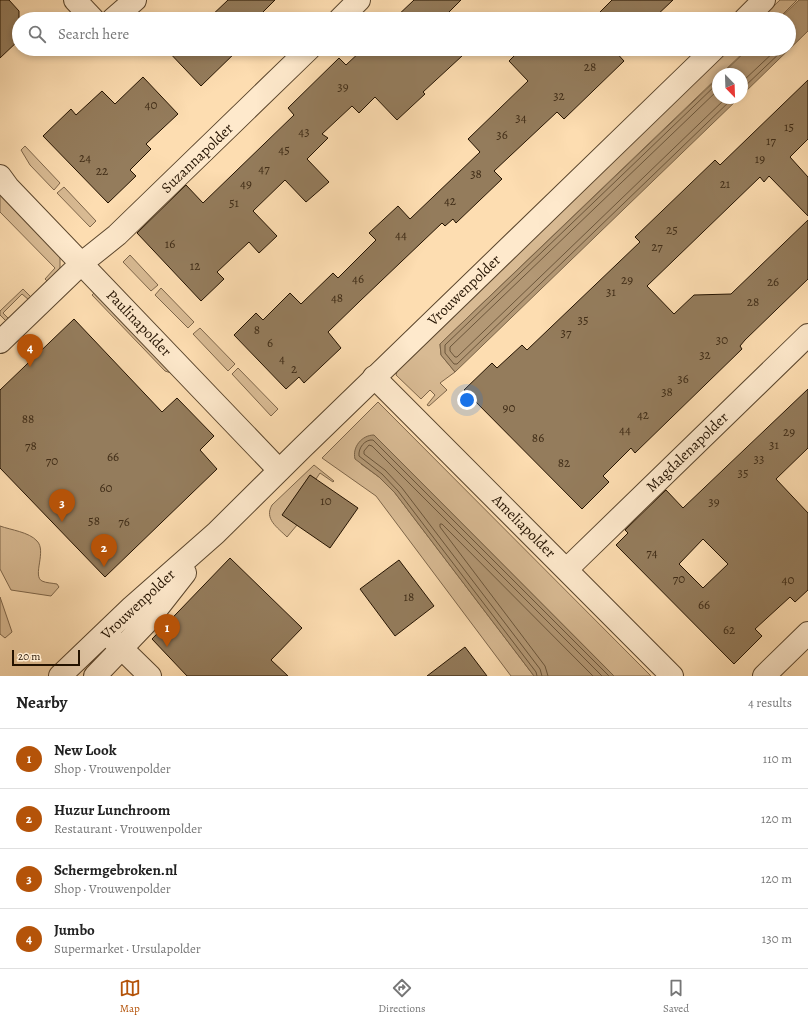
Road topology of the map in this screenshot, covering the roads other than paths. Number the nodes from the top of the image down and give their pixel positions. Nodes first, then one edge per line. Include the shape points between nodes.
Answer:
1 (74, 0) edge
2 (135, 0) edge
3 (359, 0) edge
4 (764, 0) edge
5 (86, 12) edge
6 (122, 12) edge
7 (347, 12) edge
8 (752, 12) edge
9 (302, 56) edge
10 (707, 56) edge
11 (0, 176) edge
12 (82, 263) junction
13 (808, 334) edge
14 (0, 342) edge
15 (374, 377) junction
16 (280, 470) junction
17 (216, 533) junction
18 (567, 569) junction
19 (808, 632) edge
20 (106, 633) junction
21 (121, 649) junction
22 (83, 669) edge
23 (60, 676) edge
24 (95, 676) edge
25 (150, 676) edge
26 (672, 676) edge
27 (764, 676) edge

1 - 5 street
2 - 6 street
3 - 7 street
4 - 8 street
9 - 12 street, Suzannapolder via 117,235
10 - 15 street, Vrouwenpolder
11 - 12 street, Paulinapolder
12 - 14 street, Suzannapolder
12 - 16 street, Paulinapolder
13 - 18 street, Magdalenapolder
15 - 16 street, Vrouwenpolder
15 - 18 street, Ameliapolder
16 - 17 street, Vrouwenpolder
17 - 20 street, Vrouwenpolder
17 - 21 street, Vrouwenpolder via 145,624
18 - 26 street, Ameliapolder
19 - 27 street
20 - 21 street
20 - 22 street, Vrouwenpolder
21 - 24 street, Vrouwenpolder
21 - 25 street
22 - 23 street, Vrouwenpolder

